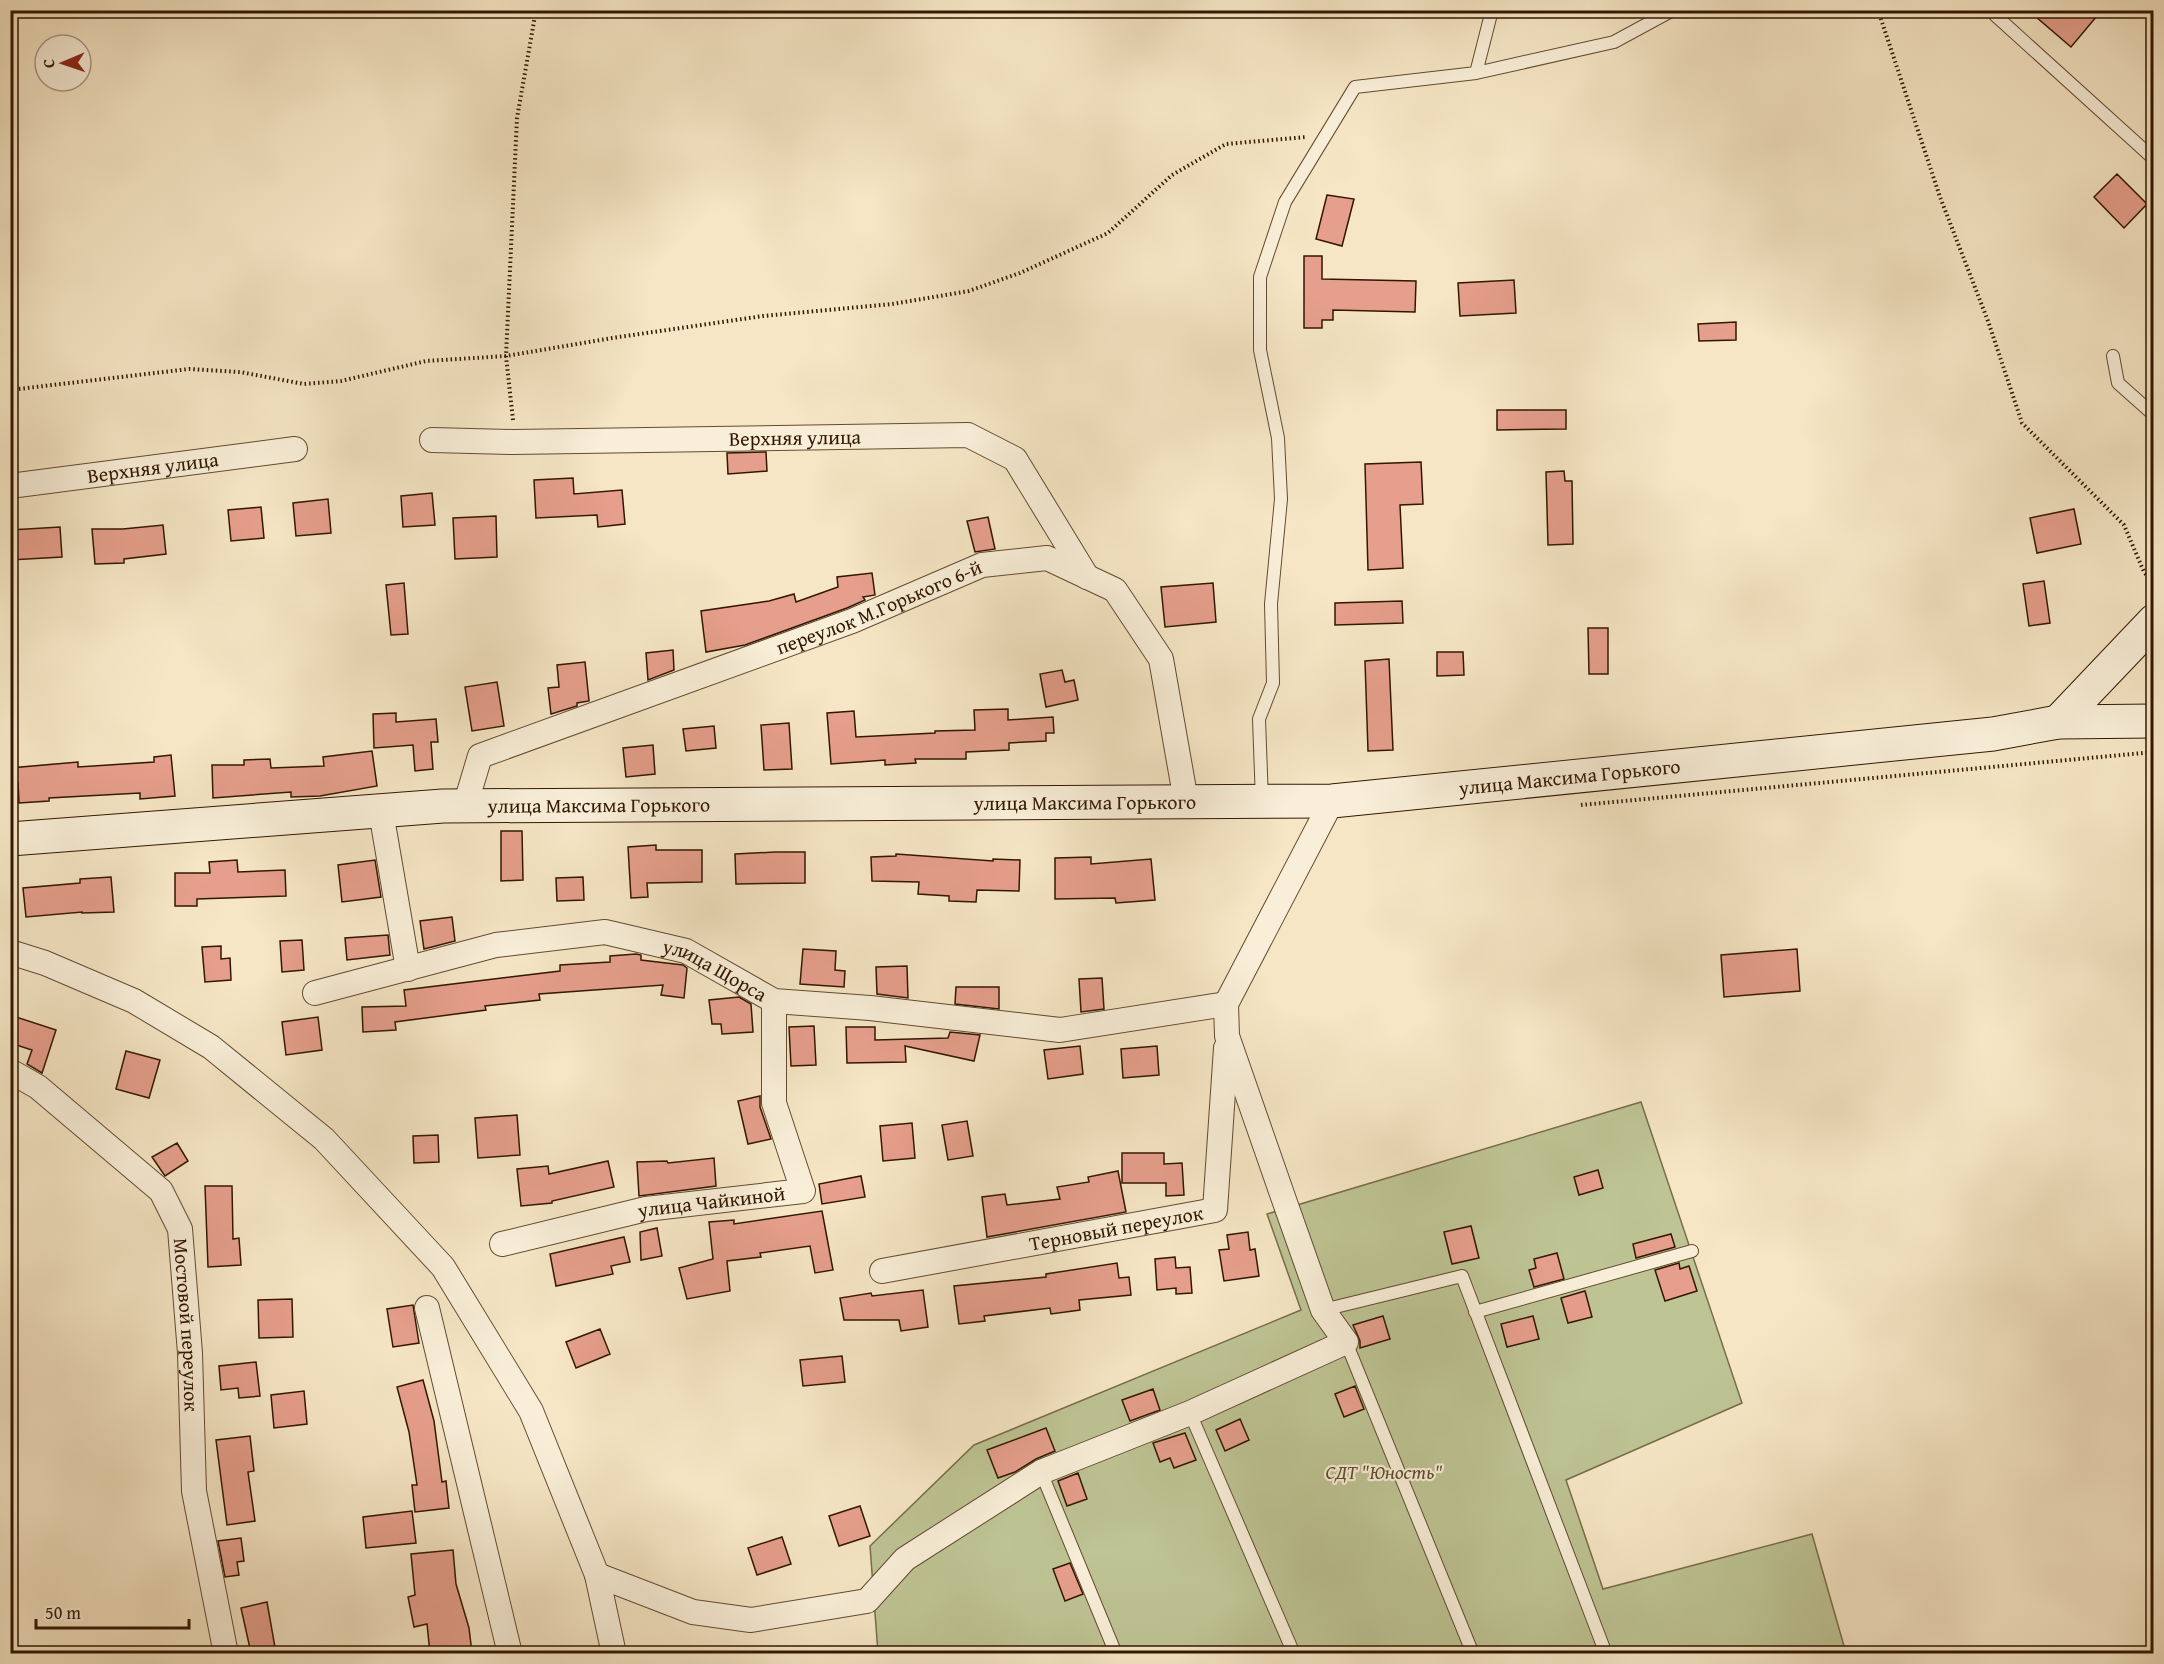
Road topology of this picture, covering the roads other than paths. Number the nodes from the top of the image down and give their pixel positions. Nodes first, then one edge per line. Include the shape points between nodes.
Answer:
1 (1492, 10) edge
2 (1673, 10) edge
3 (1997, 10) edge
4 (1476, 73) junction
5 (2154, 159) edge
6 (2113, 356) dead end
7 (2154, 415) edge
8 (432, 441) dead end
9 (295, 449) dead end
10 (10, 486) edge
11 (1087, 577) junction
12 (2154, 621) edge
13 (2154, 721) edge
14 (2058, 722) junction
15 (1186, 801) junction
16 (1262, 801) junction
17 (1332, 801) junction
18 (465, 806) junction
19 (381, 812) junction
20 (10, 839) edge
21 (10, 952) edge
22 (408, 969) junction
23 (315, 993) dead end
24 (774, 1001) junction
25 (1226, 1004) junction
26 (1227, 1036) junction
27 (10, 1071) edge
28 (502, 1244) dead end
29 (1692, 1251) dead end
30 (882, 1271) dead end
31 (427, 1308) dead end
32 (1323, 1310) junction
33 (1475, 1312) junction
34 (1346, 1342) junction
35 (1190, 1413) junction
36 (1041, 1472) junction
37 (597, 1575) junction
38 (226, 1653) edge
39 (510, 1653) edge
40 (614, 1653) edge
41 (1116, 1653) edge
42 (1294, 1653) edge
43 (1473, 1653) edge
44 (1606, 1653) edge

1 - 4 lane
2 - 4 lane via 1614,42
3 - 5 lane via 1995,15
4 - 16 lane via 1354,87 1285,202 1260,277 1260,350 1278,438 1281,499 1271,604 1273,683 1259,719
6 - 7 lane via 2118,383
8 - 11 street, Верхняя улица via 968,435 1015,459
9 - 10 street, Верхняя улица
11 - 15 street, переулок М.Горького 6-й via 1114,590 1161,659
11 - 18 street, переулок М.Горького 6-й via 1047,558 982,565 852,621 480,756
12 - 14 street
13 - 14 street, улица Максима Горького
14 - 17 street, улица Максима Горького via 1993,734
15 - 16 street, улица Максима Горького
15 - 18 street, улица Максима Горького
16 - 17 street, улица Максима Горького
17 - 25 street
18 - 19 street, улица Максима Горького
19 - 20 street, улица Максима Горького
19 - 22 street
21 - 37 street via 134,1001 211,1047 324,1139 443,1267 531,1411
22 - 23 street, улица Щорса
22 - 24 street, улица Щорса via 496,945 605,932 686,951
24 - 25 street, улица Щорса via 1060,1030
24 - 28 street, улица Чайкиной via 774,1103 803,1191 646,1209
25 - 26 street
26 - 30 street, Терновый переулок via 1215,1210
26 - 32 street
27 - 38 street, Мостовой переулок via 38,1087 161,1191 180,1229 190,1353 194,1491
29 - 33 lane
31 - 39 street
32 - 33 lane via 1462,1276
32 - 34 street
33 - 44 lane
34 - 35 street
34 - 43 lane
35 - 36 street
35 - 42 lane
36 - 37 street via 905,1559 867,1601 751,1620 693,1612
36 - 41 lane
37 - 40 street

